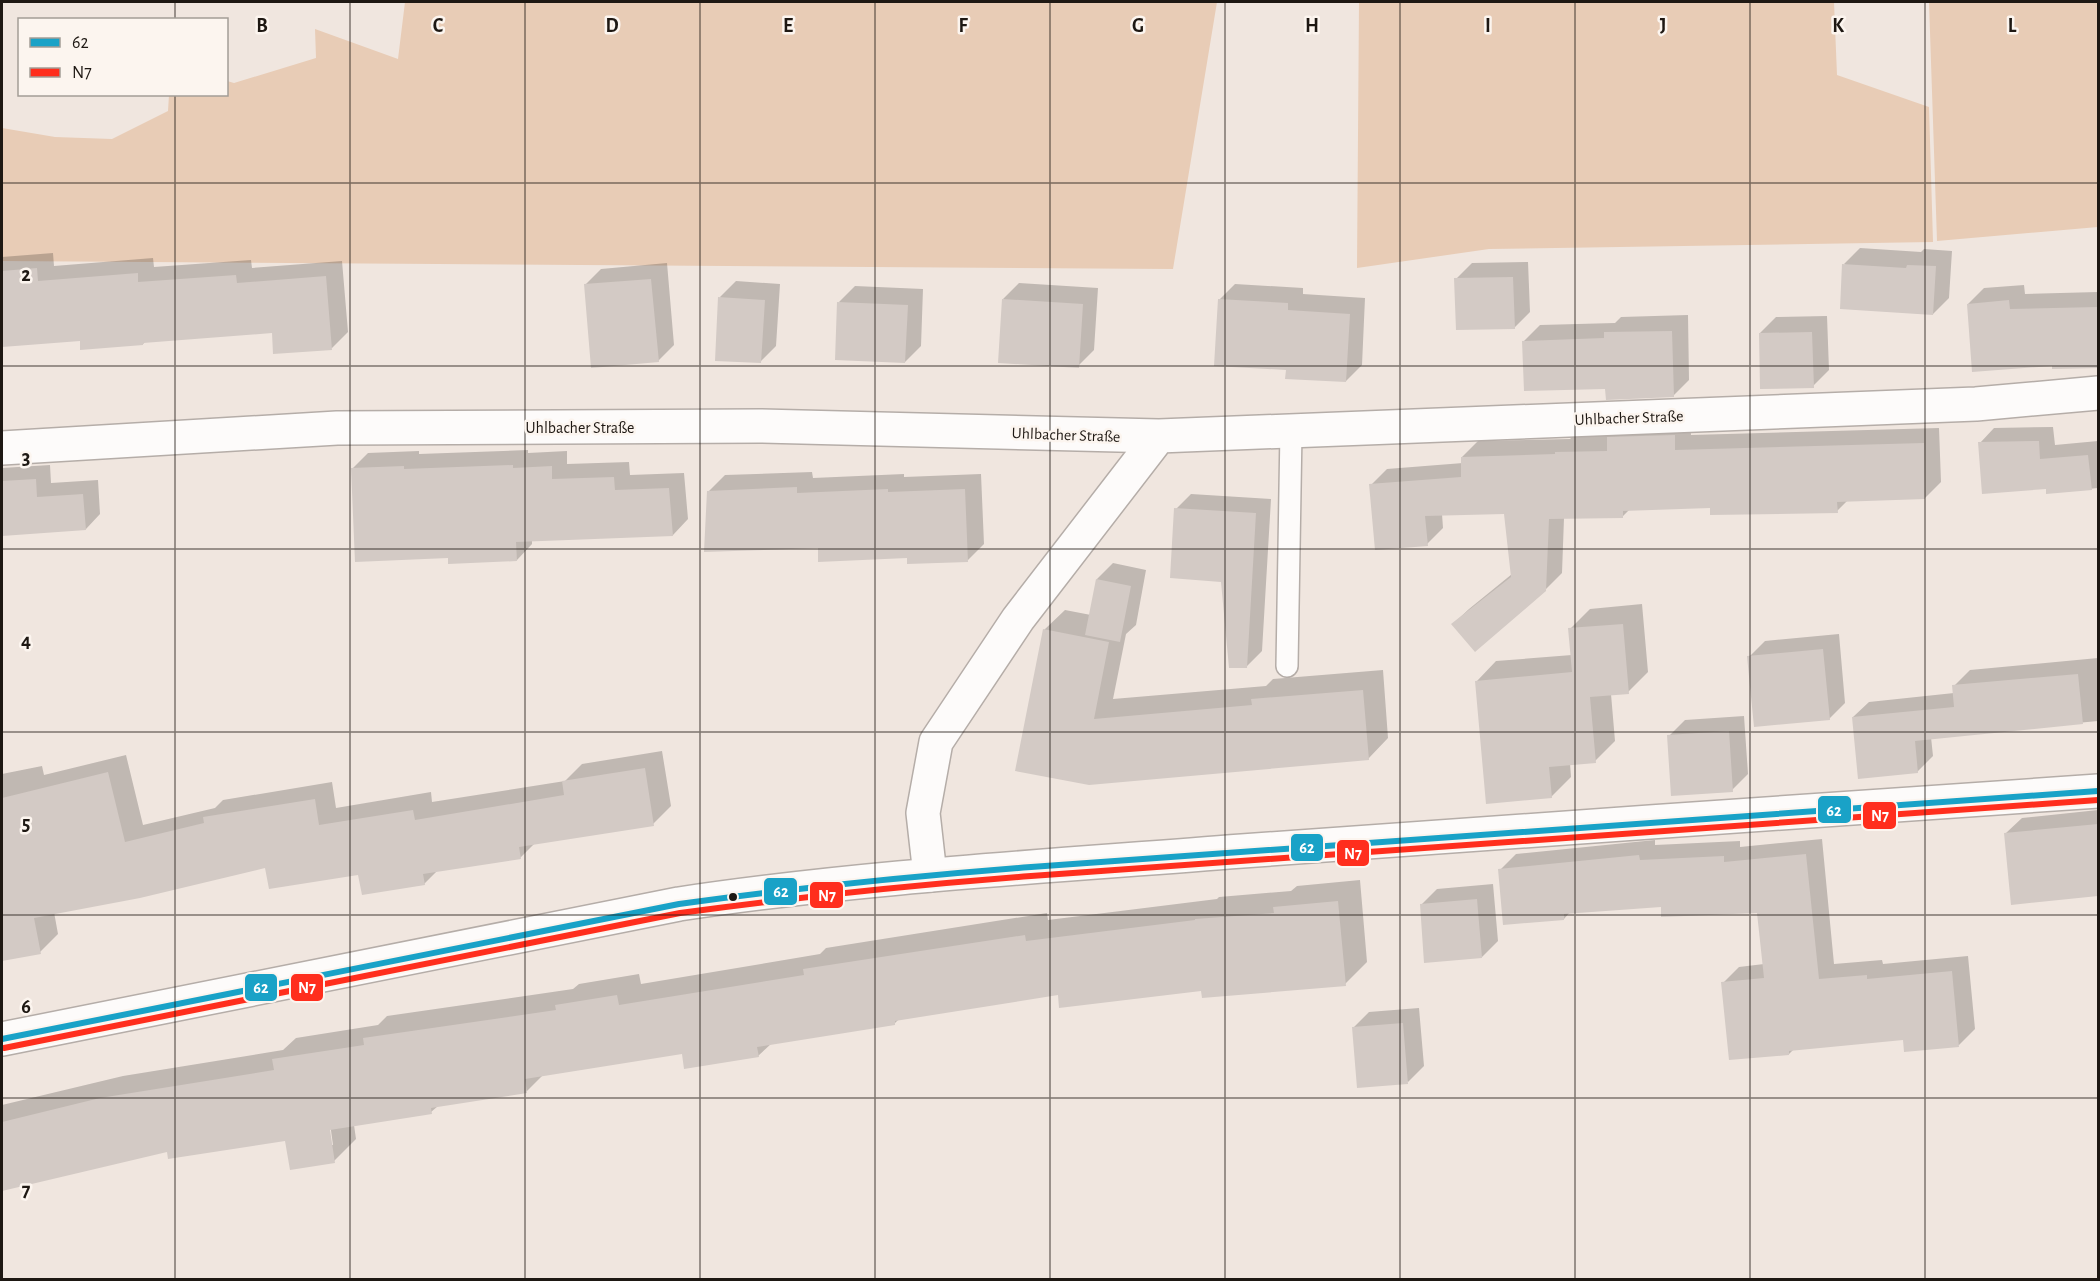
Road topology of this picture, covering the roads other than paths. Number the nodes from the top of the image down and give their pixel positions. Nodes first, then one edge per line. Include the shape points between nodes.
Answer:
1 (2098, 393) edge
2 (1291, 431) junction
3 (1159, 436) junction
4 (2, 448) edge
5 (1287, 666) dead end
6 (2098, 791) edge
7 (930, 875) junction
8 (2, 1040) edge

1 - 2 street, Uhlbacher Straße via 1976,404
2 - 3 street, Uhlbacher Straße
2 - 5 lane
3 - 4 street, Uhlbacher Straße via 760,426 337,428
3 - 7 street via 1018,619 936,742 923,813
6 - 7 street
7 - 8 street via 781,889 679,904

